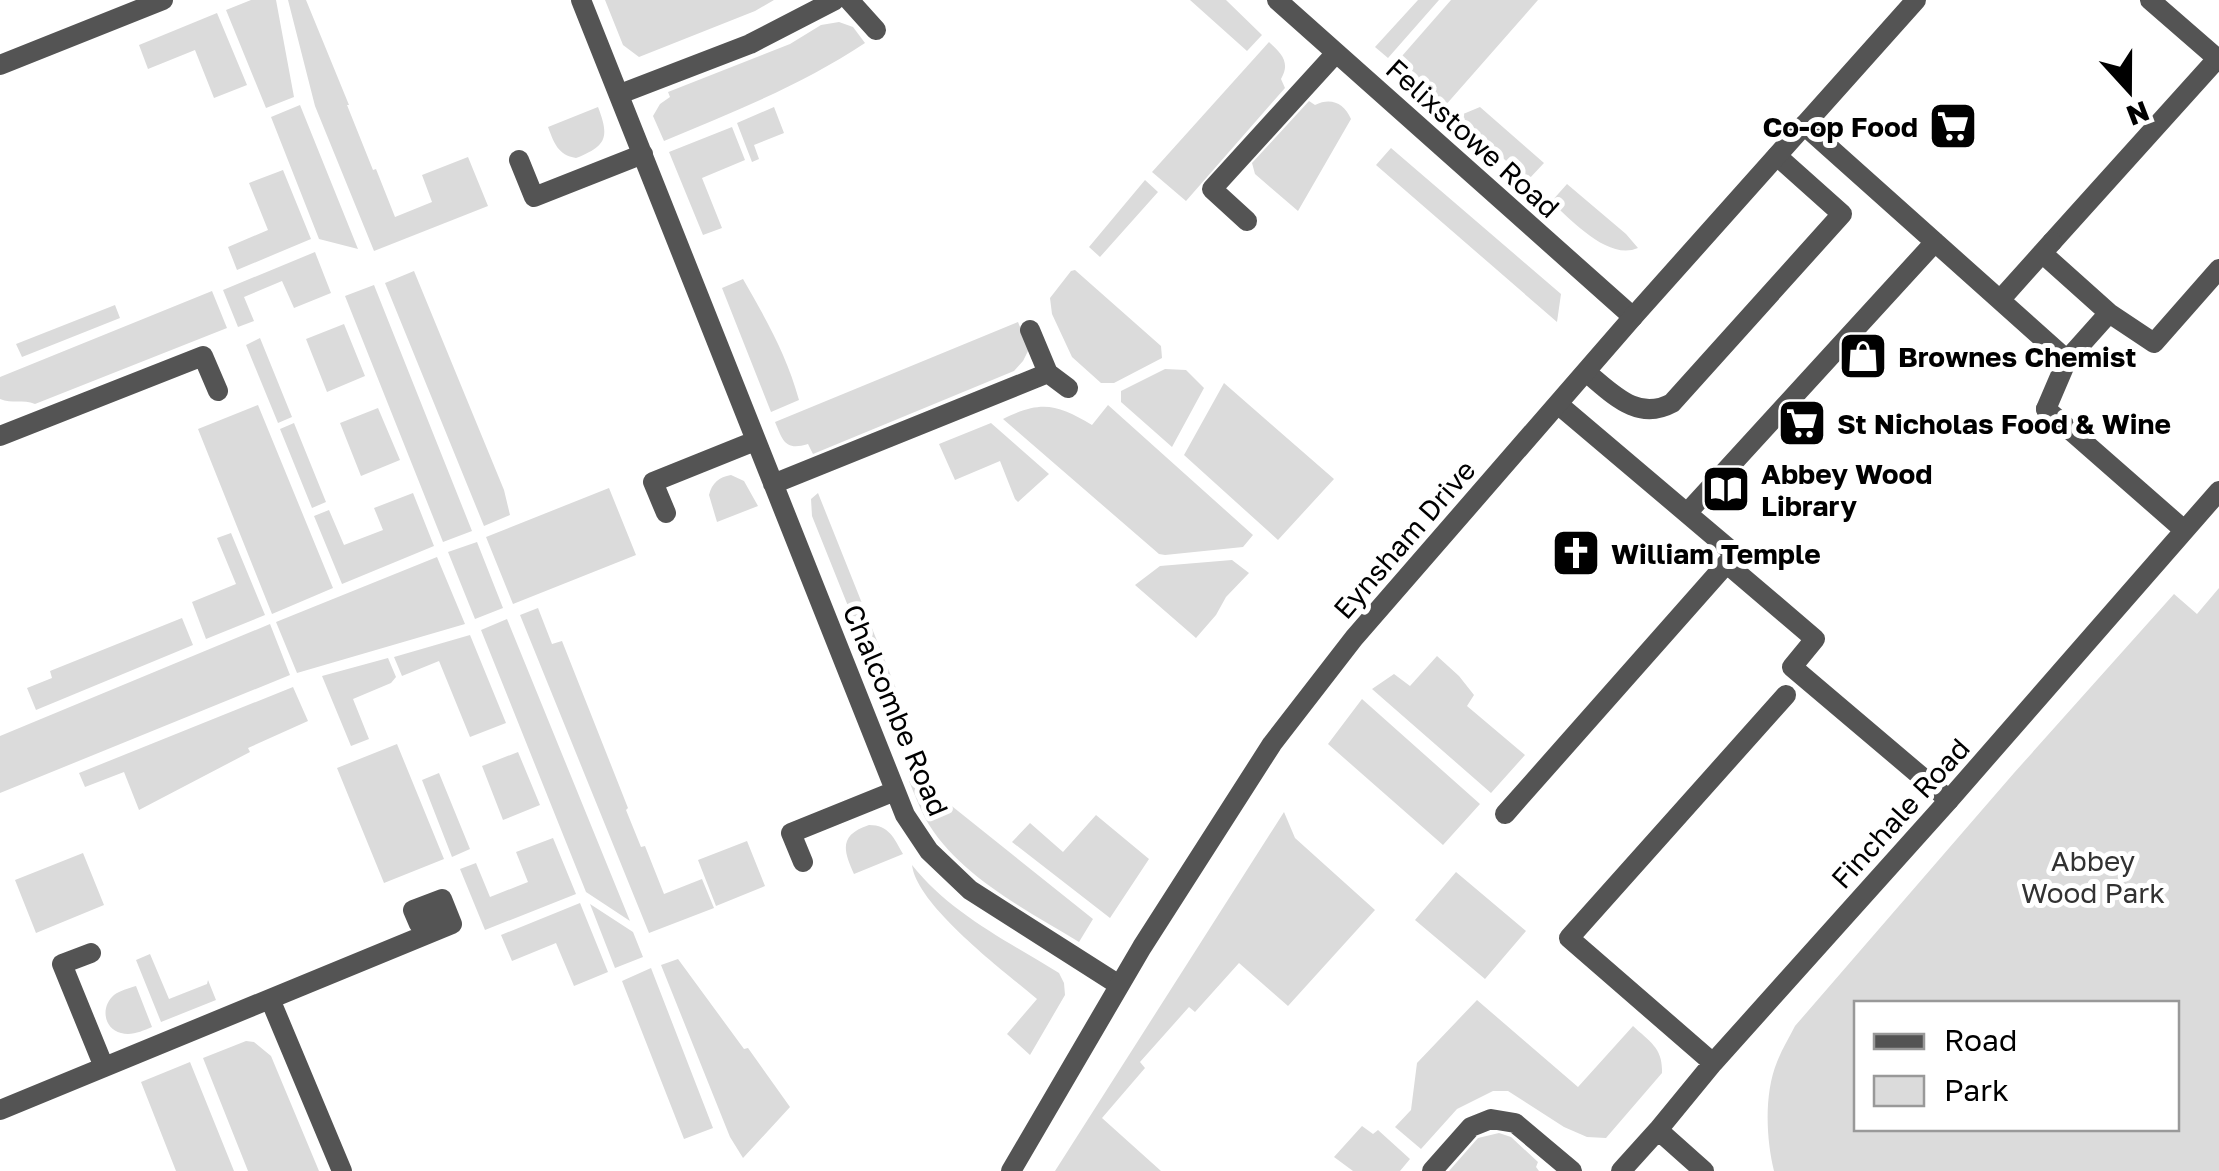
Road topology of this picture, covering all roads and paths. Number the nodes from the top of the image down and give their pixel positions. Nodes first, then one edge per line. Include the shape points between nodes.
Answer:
1 (163, 0) edge
2 (581, 0) edge
3 (835, 0) edge
4 (850, 0) edge
5 (1277, 0) edge
6 (1916, 0) edge
7 (2150, 0) edge
8 (876, 30) dead end
9 (1336, 53) junction
10 (2218, 60) edge
11 (0, 64) edge
12 (620, 94) junction
13 (1804, 125) junction
14 (643, 154) junction
15 (1777, 156) junction
16 (519, 160) dead end
17 (1246, 221) dead end
18 (1935, 242) junction
19 (2047, 248) junction
20 (2219, 270) edge
21 (2000, 300) junction
22 (2109, 313) junction
23 (1633, 317) junction
24 (1030, 330) dead end
25 (2067, 360) junction
26 (1586, 372) junction
27 (1048, 373) junction
28 (1068, 388) dead end
29 (218, 390) dead end
30 (1558, 405) junction
31 (0, 436) edge
32 (755, 441) junction
33 (772, 484) junction
34 (2219, 490) edge
35 (666, 512) dead end
36 (1688, 513) junction
37 (2184, 530) junction
38 (1726, 564) junction
39 (1786, 695) dead end
40 (895, 791) junction
41 (1949, 800) junction
42 (1505, 814) dead end
43 (803, 862) dead end
44 (433, 918) dead end
45 (91, 952) dead end
46 (1119, 985) junction
47 (270, 998) junction
48 (1713, 1062) junction
49 (104, 1067) junction
50 (0, 1110) edge
51 (1658, 1130) junction
52 (342, 1171) edge
53 (1011, 1171) edge
54 (1432, 1171) edge
55 (1572, 1171) edge
56 (1621, 1171) edge
57 (1704, 1171) edge

1 - 11 street
2 - 12 street, Chalcombe Road
3 - 12 street via 750,44
4 - 8 street
5 - 9 street, Felixstowe Road
6 - 13 street, Eynsham Drive
7 - 10 street
9 - 17 street via 1212,189
9 - 23 street, Felixstowe Road
10 - 19 street
12 - 14 street, Chalcombe Road
13 - 15 street, Eynsham Drive
13 - 18 street
14 - 16 street via 534,197
14 - 32 street, Chalcombe Road
15 - 23 street, Eynsham Drive
15 - 26 street via 1842,214 1666,407 1627,406
18 - 21 street
18 - 36 street
19 - 21 street
19 - 22 street
20 - 22 street via 2154,343
21 - 25 street
22 - 25 street
23 - 26 street, Eynsham Drive
24 - 27 street
25 - 37 street via 2046,410
26 - 30 street, Eynsham Drive
27 - 28 street
27 - 33 street
29 - 31 street via 203,356
30 - 36 street
30 - 46 street, Eynsham Drive via 1354,638 1272,744
32 - 33 street, Chalcombe Road
32 - 35 street via 652,482
33 - 40 street, Chalcombe Road
34 - 37 street, Finchale Road
36 - 38 street via 1735,554
37 - 41 street, Finchale Road
38 - 41 street via 1816,639 1792,667
38 - 42 street
39 - 48 street via 1568,938
40 - 43 street via 791,833
40 - 46 street, Chalcombe Road via 929,851 970,890
41 - 48 street, Finchale Road
44 - 47 street via 419,924 413,910 442,899 452,924
45 - 49 street via 62,964
46 - 53 street, Eynsham Drive
47 - 49 street
47 - 52 street
48 - 51 street, Finchale Road
49 - 50 street
51 - 56 street, Finchale Road
51 - 57 street
54 - 55 street via 1470,1127 1490,1119 1515,1123

